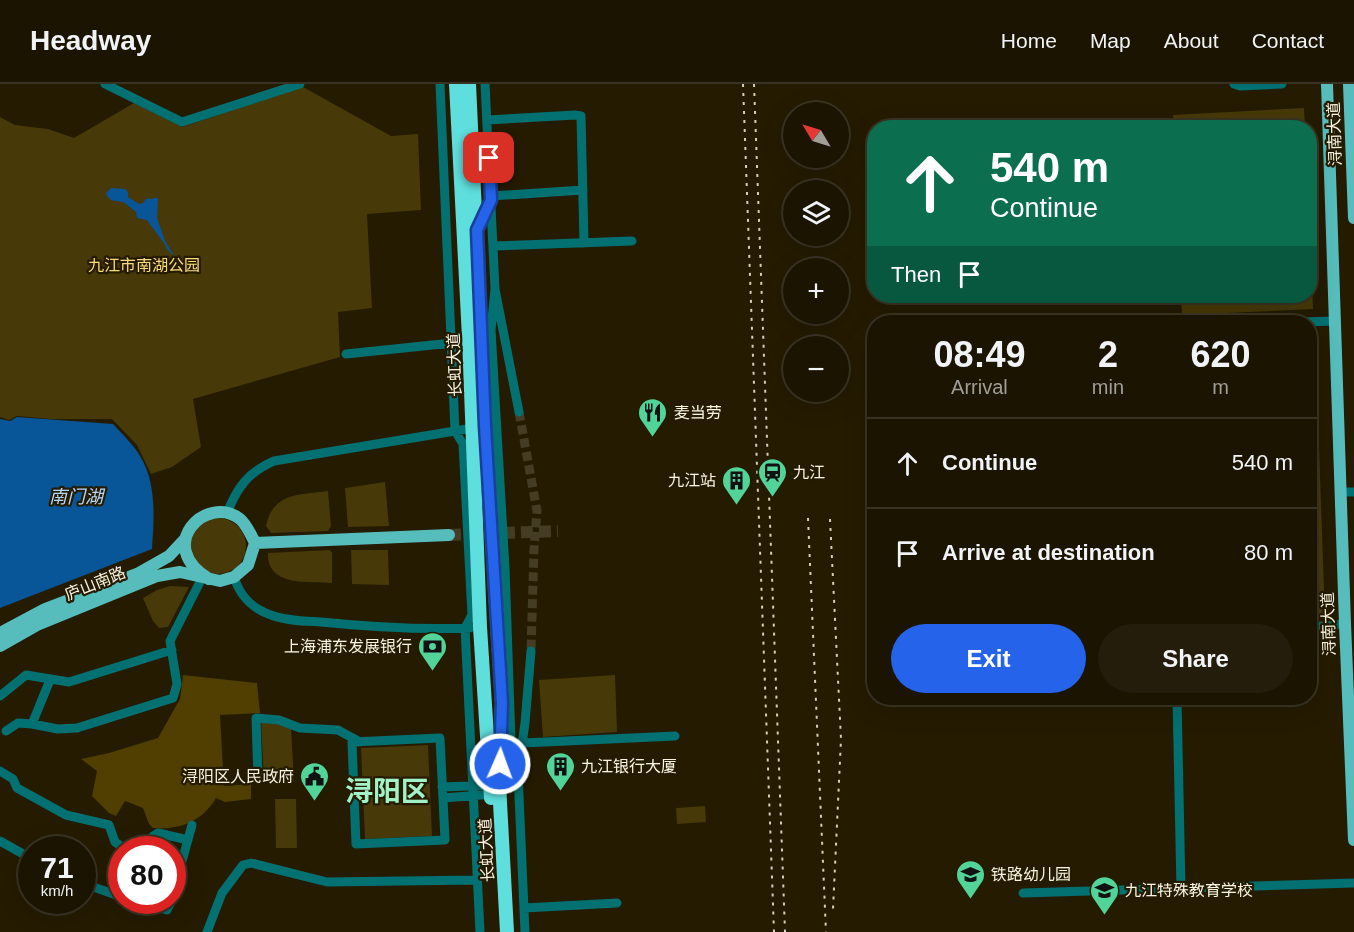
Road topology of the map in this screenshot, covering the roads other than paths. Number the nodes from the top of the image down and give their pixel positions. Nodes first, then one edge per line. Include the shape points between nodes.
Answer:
1 (105, 84) edge
2 (300, 84) edge
3 (456, 84) edge
4 (469, 84) edge
5 (475, 84) edge
6 (485, 84) edge
7 (1234, 84) edge
8 (1282, 84) edge
9 (1327, 84) edge
10 (1349, 84) edge
11 (440, 86) edge
12 (486, 101) junction
13 (458, 116) junction
14 (487, 120) junction
15 (583, 190) junction
16 (491, 198) junction
17 (1354, 218) edge
18 (477, 230) junction
19 (632, 241) dead end
20 (584, 243) junction
21 (493, 246) junction
22 (495, 289) junction
23 (1335, 321) junction
24 (1317, 322) edge
25 (452, 343) junction
26 (346, 354) dead end
27 (519, 412) tunnel mouth
28 (472, 428) junction
29 (455, 431) junction
30 (1348, 492) edge
31 (227, 513) junction
32 (449, 535) tunnel mouth
33 (185, 539) junction
34 (255, 543) junction
35 (234, 577) junction
36 (205, 578) junction
37 (1344, 624) junction
38 (1317, 626) edge
39 (480, 627) junction
40 (465, 628) junction
41 (0, 633) edge
42 (0, 646) edge
43 (172, 650) junction
44 (531, 651) tunnel mouth
45 (50, 680) junction
46 (0, 696) edge
47 (502, 703) junction
48 (1176, 705) edge
49 (32, 724) junction
50 (6, 731) dead end
51 (675, 736) dead end
52 (511, 740) junction
53 (360, 742) junction
54 (522, 743) junction
55 (0, 771) edge
56 (518, 773) junction
57 (258, 778) dead end
58 (442, 787) junction
59 (495, 790) junction
60 (473, 791) junction
61 (443, 798) junction
62 (192, 825) dead end
63 (113, 836) edge
64 (153, 836) edge
65 (171, 836) edge
66 (188, 840) joint
67 (1354, 840) edge
68 (0, 841) edge
69 (186, 847) edge
70 (18, 851) edge
71 (477, 880) junction
72 (1354, 883) edge
73 (1181, 889) junction
74 (1023, 894) dead end
75 (617, 903) dead end
76 (524, 908) junction
77 (207, 932) edge
78 (480, 932) edge
79 (498, 932) edge
80 (507, 932) edge
81 (525, 932) edge

1 - 2 street via 182,122
3 - 13 highway, 长虹大道
4 - 18 highway, 长虹大道
5 - 12 street
6 - 12 street
7 - 8 street
9 - 23 main road, 浔南大道
10 - 17 main road, 浔南大道
11 - 13 street
11 - 25 street
12 - 14 street
13 - 28 highway, 长虹大道
14 - 15 street via 581,116
14 - 16 street
15 - 16 street
15 - 20 street
16 - 18 street
16 - 21 street
18 - 47 highway, 长虹大道
19 - 20 street
20 - 21 street
21 - 22 street
22 - 27 street
22 - 52 street via 491,330
23 - 24 street
23 - 30 main road, 浔南大道
25 - 26 street
25 - 29 street
28 - 29 street
28 - 39 highway, 长虹大道
29 - 31 street via 274,461 247,477
29 - 40 street via 464,455 471,615
30 - 37 main road, 浔南大道
31 - 33 main road via 199,518
31 - 34 main road via 240,519
32 - 34 main road
33 - 36 main road via 187,560
33 - 41 main road, 庐山南路 via 169,556 140,573 45,609
34 - 35 main road via 248,565
35 - 36 main road via 220,581
35 - 40 street via 240,594 251,604 285,619
36 - 42 main road, 庐山南路 via 180,572 157,576 37,625
36 - 43 street via 173,632
37 - 38 street
37 - 67 main road, 浔南大道
39 - 40 street
39 - 59 highway, 长虹大道
40 - 60 street
43 - 45 street via 69,682
43 - 49 street via 177,684 173,698 77,728
44 - 54 street
45 - 46 street via 26,675
45 - 49 street
47 - 52 street
47 - 59 highway, 长虹大道
48 - 73 street
49 - 50 street via 18,723
51 - 54 street
52 - 56 street
53 - 57 street via 338,730 300,728 279,720 256,718
53 - 58 street via 440,738
53 - 61 street via 352,742 356,844 445,840
54 - 56 street
55 - 63 street via 13,779 17,788 66,815 109,825
56 - 76 street
58 - 60 street
58 - 61 street
59 - 60 street
59 - 79 highway, 长虹大道
59 - 80 highway, 长虹大道
60 - 61 street
60 - 71 street
62 - 66 street
64 - 65 street
66 - 69 street
68 - 70 street
71 - 77 street via 327,882 251,863 243,865 222,893
71 - 78 street
72 - 73 street
73 - 74 street
75 - 76 street
76 - 81 street

